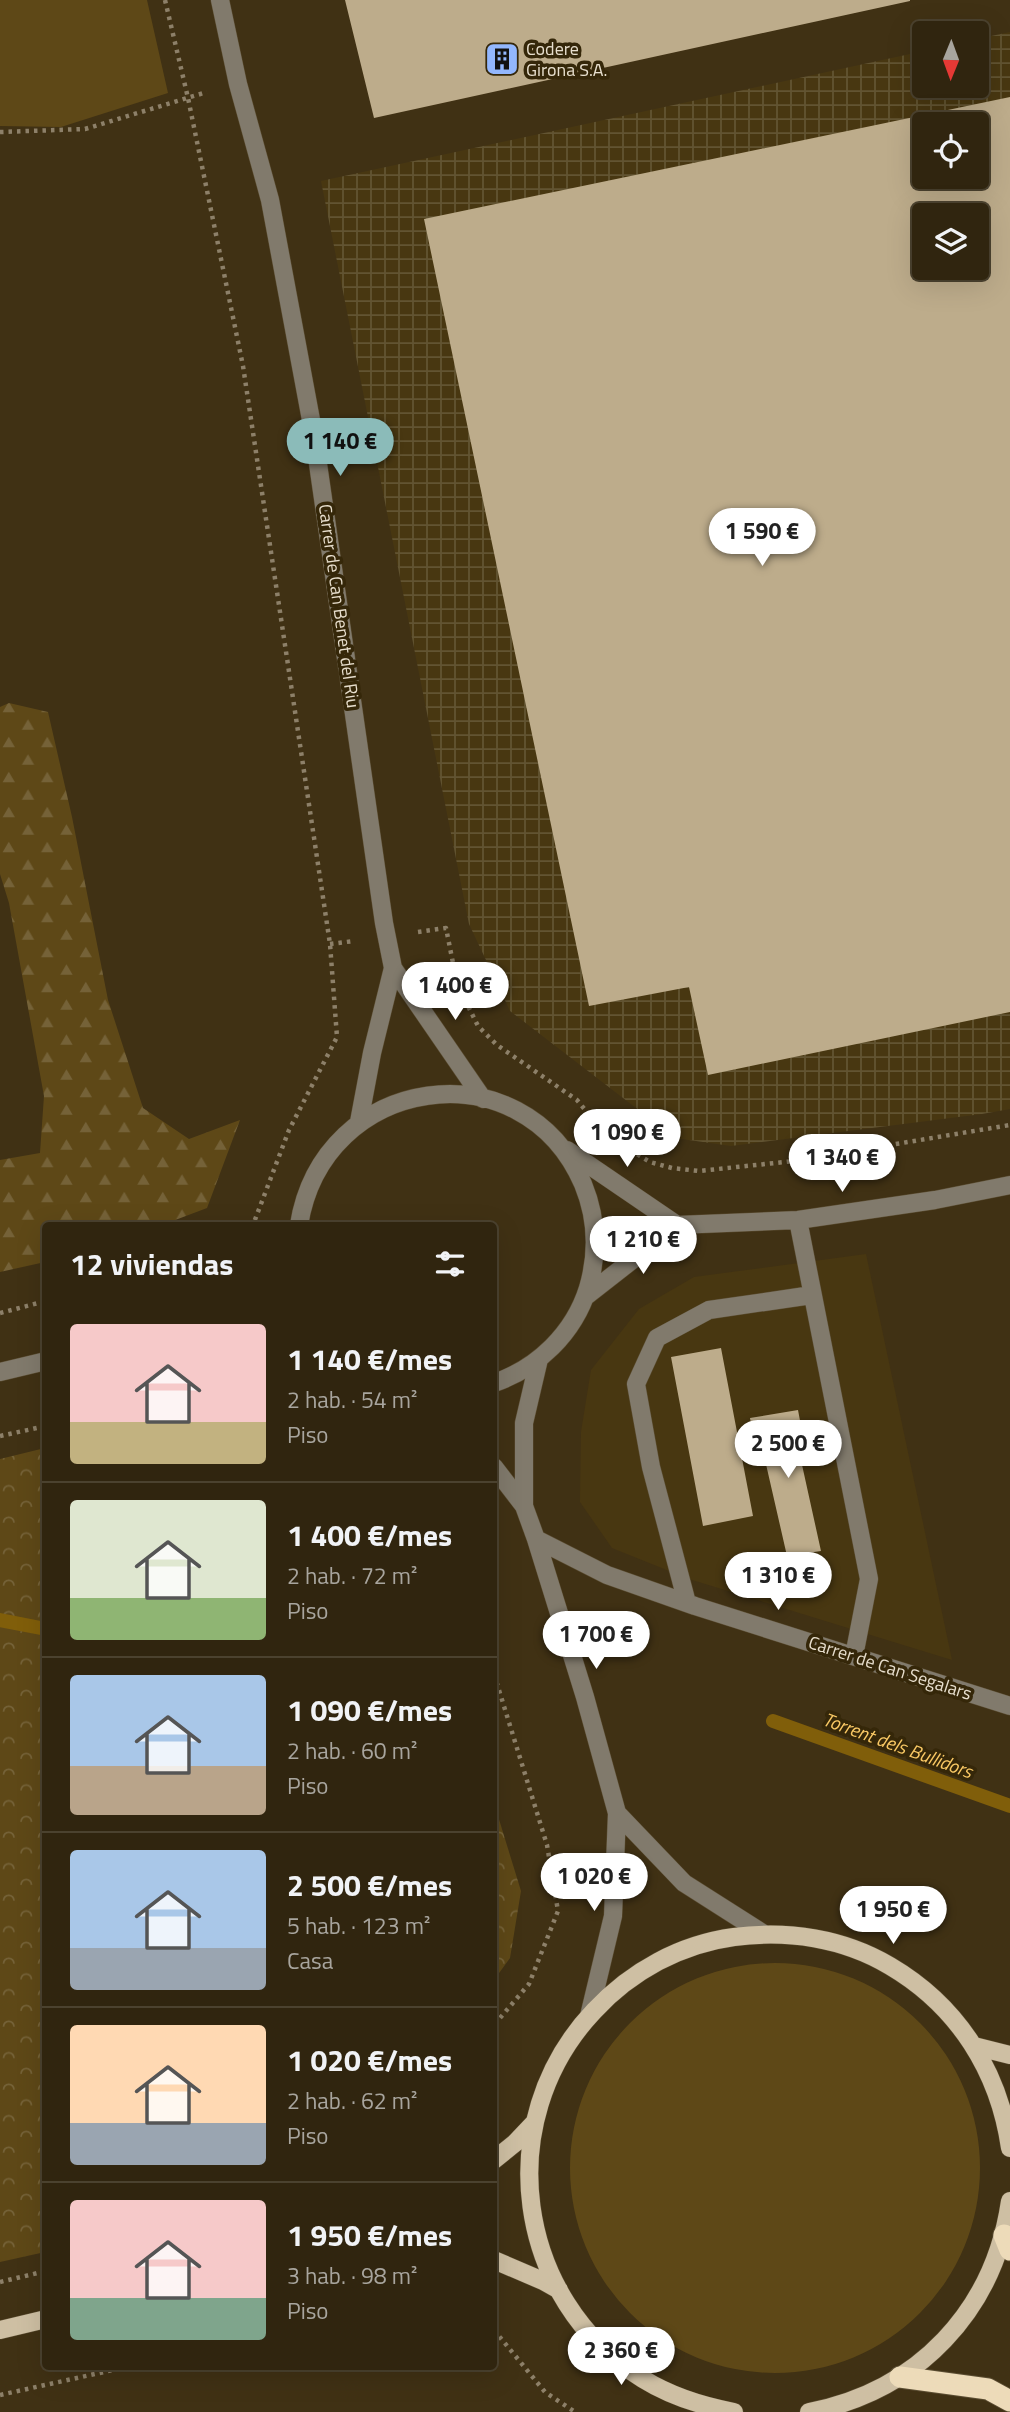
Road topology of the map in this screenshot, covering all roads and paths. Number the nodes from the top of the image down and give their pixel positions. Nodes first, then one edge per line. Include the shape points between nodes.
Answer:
1 (166, 0) edge
2 (220, 0) edge
3 (238, 84) junction
4 (188, 98) junction
5 (0, 132) edge
6 (387, 936) junction
7 (393, 968) junction
8 (483, 1099) junction
9 (359, 1122) junction
10 (1010, 1125) edge
11 (556, 1142) junction
12 (1010, 1185) edge
13 (298, 1220) edge
14 (798, 1220) junction
15 (254, 1222) edge
16 (677, 1225) junction
17 (812, 1295) junction
18 (585, 1297) junction
19 (42, 1302) edge
20 (0, 1314) edge
21 (539, 1359) junction
22 (42, 1362) edge
23 (0, 1372) edge
24 (497, 1382) edge
25 (42, 1427) edge
26 (0, 1436) edge
27 (497, 1471) edge
28 (524, 1506) junction
29 (536, 1539) junction
30 (687, 1603) junction
31 (854, 1656) junction
32 (497, 1684) edge
33 (1010, 1706) edge
34 (617, 1813) junction
35 (764, 1934) junction
36 (589, 2016) junction
37 (497, 2021) edge
38 (974, 2046) junction
39 (1010, 2055) edge
40 (534, 2123) junction
41 (1010, 2148) edge
42 (497, 2158) edge
43 (1010, 2202) edge
44 (1007, 2243) edge
45 (497, 2261) edge
46 (42, 2272) edge
47 (0, 2282) edge
48 (559, 2291) junction
49 (42, 2320) edge
50 (0, 2330) edge
51 (497, 2334) edge
52 (113, 2370) edge
53 (900, 2377) junction
54 (0, 2395) edge
55 (1010, 2401) edge
56 (690, 2406) edge
57 (841, 2408) edge
58 (575, 2412) edge
59 (734, 2412) edge
60 (809, 2412) edge

1 - 4 path
2 - 3 street, Carrer de Can Benet del Riu
3 - 4 path
3 - 6 street, Carrer de Can Benet del Riu via 270,200 312,423
4 - 5 path via 85,129
4 - 15 path via 243,366 330,944 337,1037 289,1130
6 - 7 street, Carrer de Can Benet del Riu
6 - 10 path via 446,928 455,973 478,1026 650,1162 699,1171 746,1167
7 - 8 street, Carrer de Can Benet del Riu
7 - 9 street, Carrer de Can Benet del Riu
8 - 9 street via 446,1094 409,1098
8 - 11 street via 523,1115
9 - 13 street via 322,1161
11 - 16 street
11 - 18 street via 580,1177 593,1216 595,1257
12 - 14 street
14 - 16 street
14 - 17 street
16 - 18 street
17 - 30 street via 709,1310 657,1338 636,1384 651,1467
17 - 31 street via 869,1579
18 - 21 street via 566,1331
19 - 20 path
21 - 24 street
21 - 28 street via 524,1423
22 - 23 street
25 - 26 path
27 - 28 street
28 - 29 street
29 - 30 street, Carrer de Can Segalars via 607,1575
29 - 34 street
30 - 31 street, Carrer de Can Segalars
31 - 33 street, Carrer de Can Segalars
32 - 37 path via 547,1845 558,1911 529,1984
34 - 35 street via 684,1883
34 - 36 street via 613,1916
35 - 36 main road via 724,1938 668,1956 617,1988
35 - 38 main road via 838,1943 884,1962 935,1998
36 - 40 main road via 554,2066
38 - 39 main road
38 - 41 main road via 995,2087
40 - 42 main road
40 - 48 main road via 531,2209 541,2250
43 - 44 main road
44 - 53 main road via 966,2316 936,2350
45 - 48 main road
46 - 47 path
48 - 56 main road via 612,2356
49 - 50 main road
51 - 58 path via 545,2392
52 - 54 path
53 - 55 highway via 988,2389
53 - 57 main road
56 - 59 main road
57 - 60 main road

